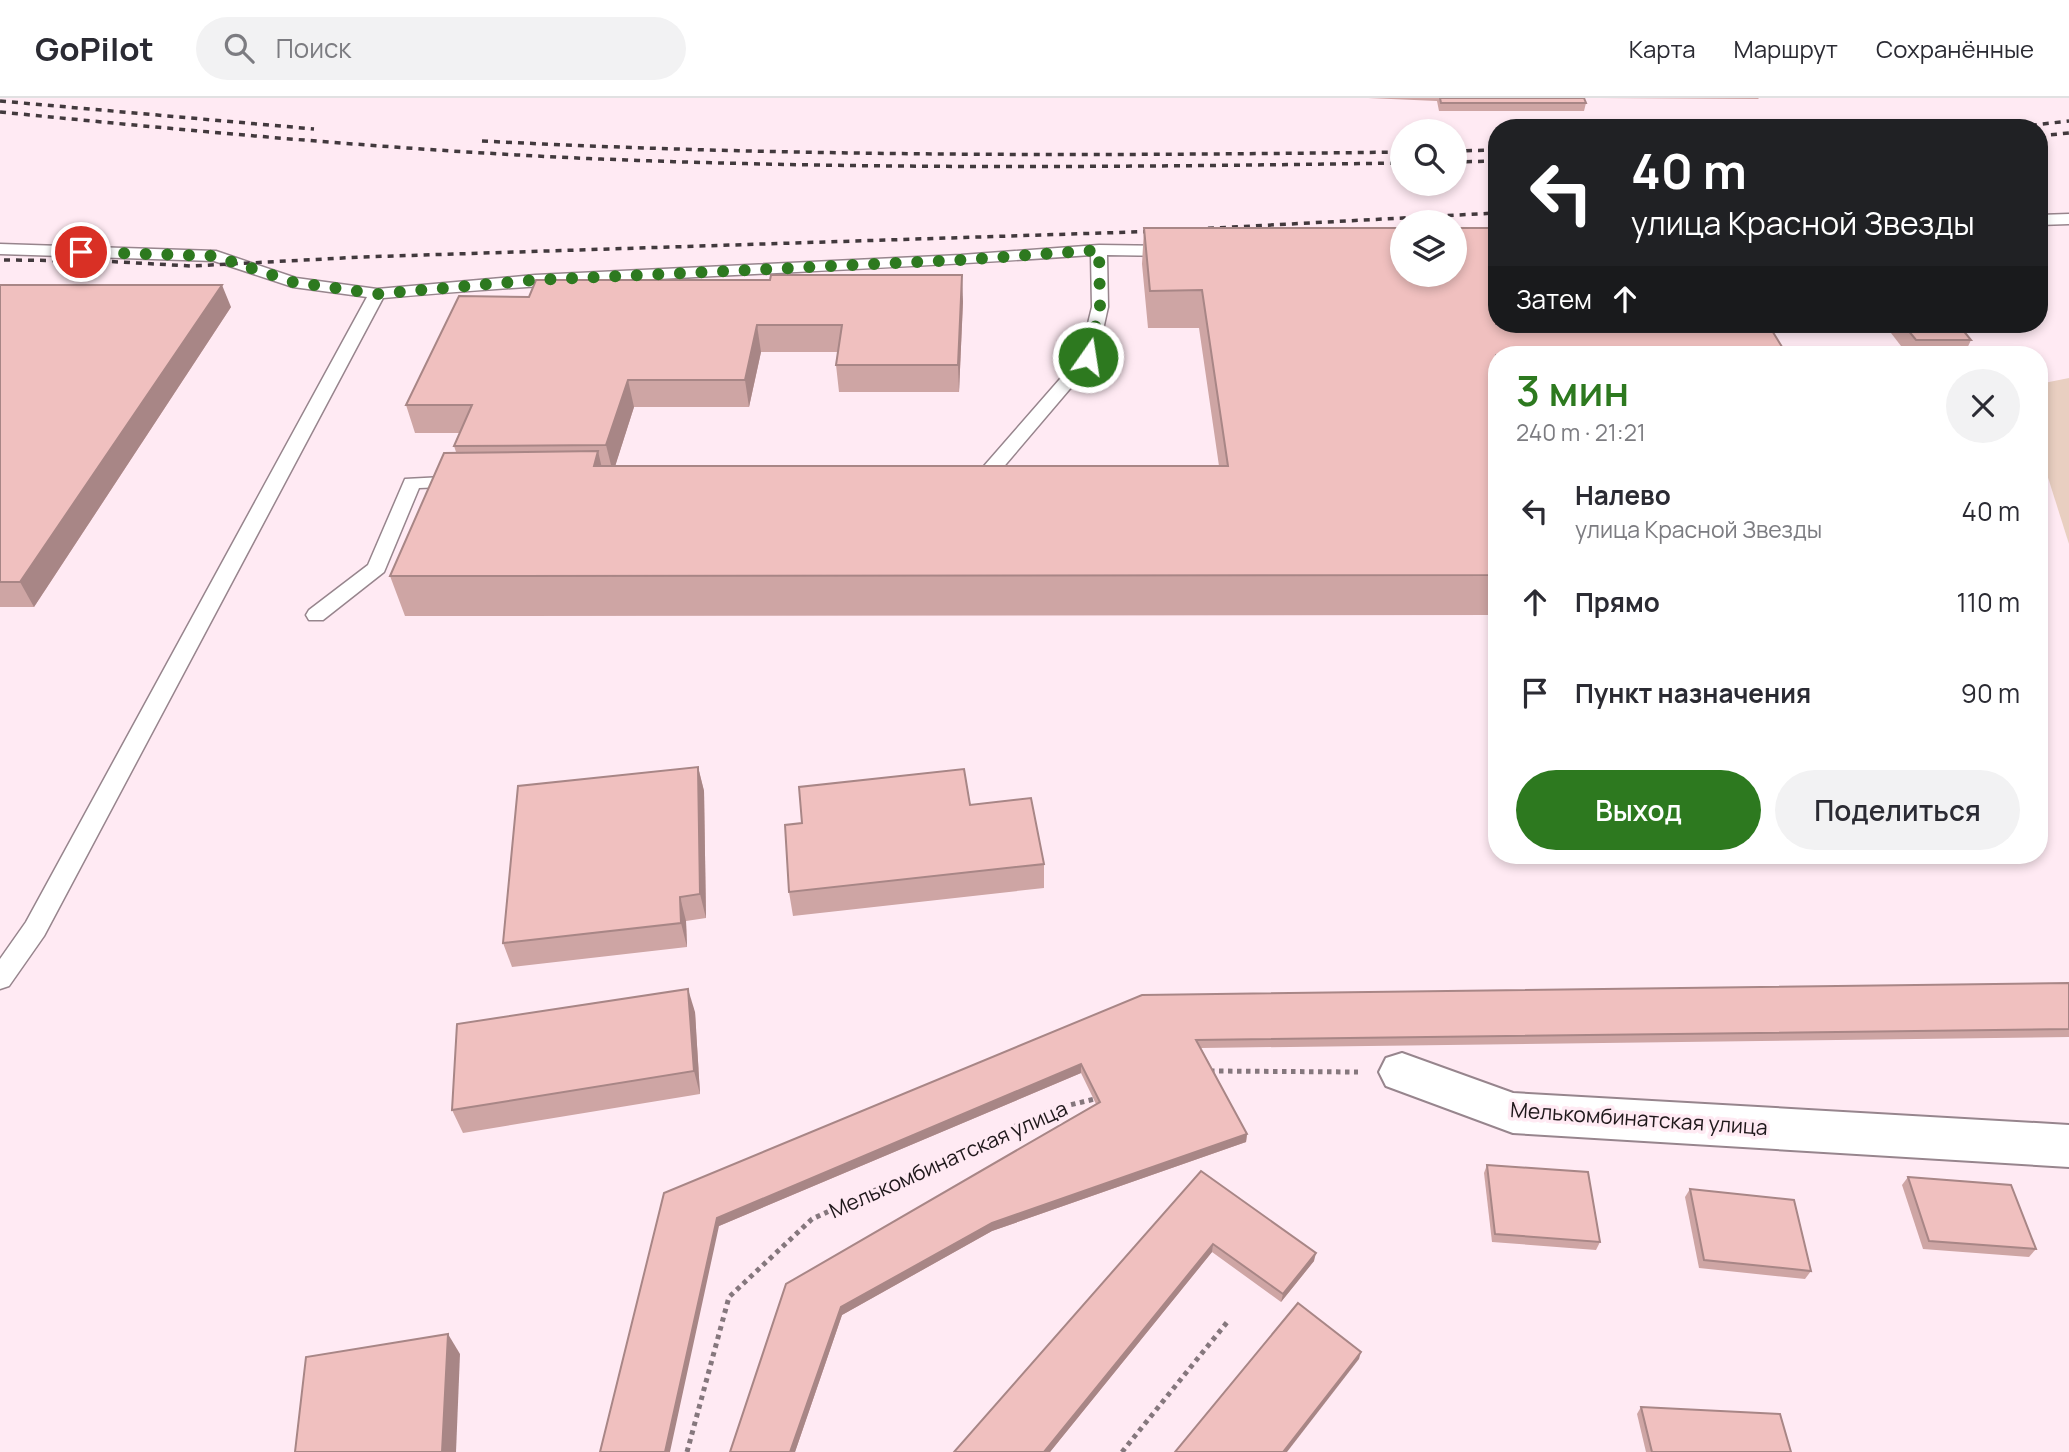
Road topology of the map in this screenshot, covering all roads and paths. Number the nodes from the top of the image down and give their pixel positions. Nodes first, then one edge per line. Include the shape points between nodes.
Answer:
1 (2069, 219) edge
2 (2048, 220) edge
3 (0, 249) edge
4 (1099, 250) junction
5 (1182, 251) edge
6 (377, 294) junction
7 (954, 480) edge
8 (481, 482) edge
9 (316, 615) dead end
10 (0, 979) edge
11 (1402, 1072) joint
12 (1199, 1073) edge
13 (1106, 1096) edge
14 (2069, 1146) edge
15 (1228, 1321) dead end
16 (687, 1452) edge
17 (1122, 1452) edge

1 - 2 lane
3 - 6 lane via 215,256 293,282
4 - 5 lane
4 - 6 lane via 535,280
4 - 7 lane via 1100,307 1088,357 982,480
6 - 10 lane via 35,929
8 - 9 lane via 412,482 377,568
11 - 12 path
11 - 14 street, Мелькомбинатская улица via 1513,1112
13 - 16 path, Мелькомбинатская улица via 1053,1109 812,1219 729,1297
15 - 17 path

